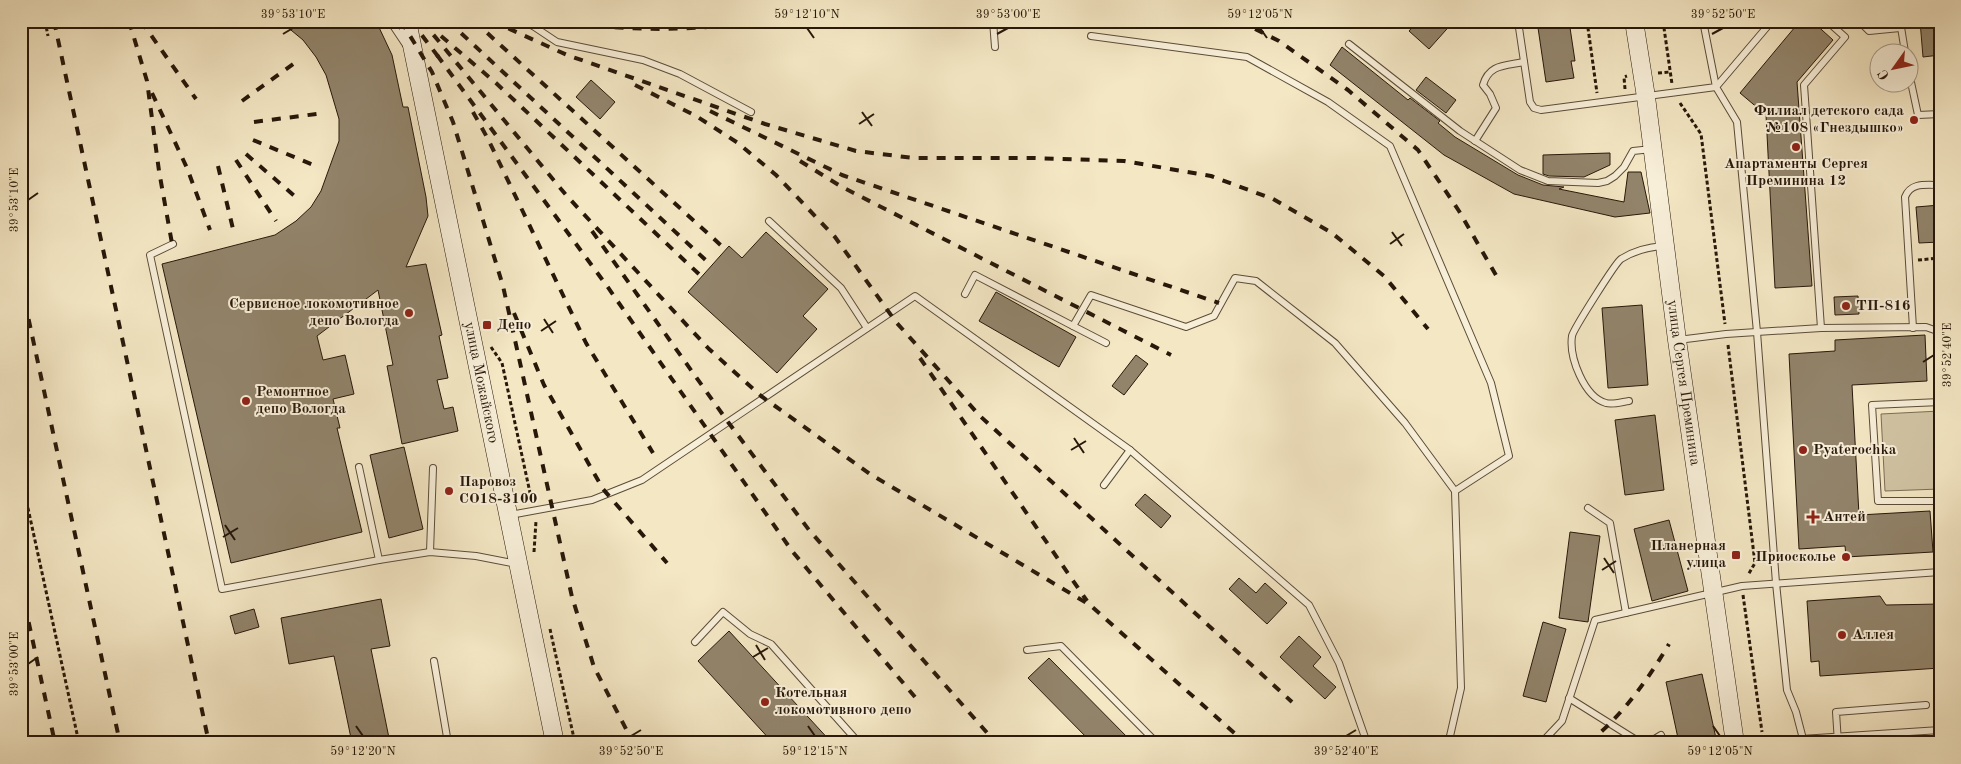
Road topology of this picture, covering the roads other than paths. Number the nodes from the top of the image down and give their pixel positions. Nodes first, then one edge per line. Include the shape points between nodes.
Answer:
1 (390, 21) edge
2 (407, 21) edge
3 (523, 21) edge
4 (993, 21) edge
5 (1518, 21) edge
6 (1634, 21) edge
7 (1703, 21) edge
8 (1772, 21) edge
9 (1827, 21) edge
10 (1859, 21) edge
11 (533, 23) edge
12 (1900, 25) edge
13 (1091, 36) dead end
14 (1903, 42) edge
15 (1349, 44) dead end
16 (994, 47) dead end
17 (414, 56) junction
18 (1524, 62) junction
19 (1716, 88) junction
20 (1913, 92) edge
21 (1646, 97) junction
22 (751, 112) dead end
23 (1940, 114) edge
24 (1475, 141) junction
25 (1654, 148) junction
26 (1940, 184) edge
27 (769, 221) dead end
28 (172, 244) dead end
29 (1666, 246) junction
30 (965, 294) dead end
31 (1073, 326) junction
32 (867, 328) junction
33 (1821, 328) junction
34 (1913, 328) junction
35 (1757, 332) junction
36 (1940, 332) edge
37 (1677, 340) junction
38 (1106, 343) dead end
39 (1629, 401) dead end
40 (1940, 402) edge
41 (1130, 450) junction
42 (359, 467) dead end
43 (433, 468) dead end
44 (1104, 484) dead end
45 (1455, 491) junction
46 (1940, 501) edge
47 (1588, 508) dead end
48 (508, 515) junction
49 (430, 552) junction
50 (379, 560) junction
51 (518, 564) junction
52 (1940, 572) edge
53 (1776, 583) junction
54 (1713, 593) junction
55 (1626, 613) junction
56 (695, 642) dead end
57 (1027, 650) dead end
58 (434, 661) dead end
59 (1569, 698) junction
60 (1926, 706) dead end
61 (1940, 730) edge
62 (1661, 734) dead end
63 (1803, 738) junction
64 (1545, 739) dead end
65 (1838, 740) edge
66 (448, 743) edge
67 (556, 743) edge
68 (859, 743) edge
69 (1157, 743) edge
70 (1367, 743) edge
71 (1445, 743) edge
72 (1641, 743) edge
73 (1648, 743) edge
74 (1735, 743) edge
75 (1741, 743) edge

1 - 17 lane
2 - 17 main road, улица Можайского
3 - 11 lane
4 - 16 lane
5 - 18 lane
6 - 21 main road, улица Сергея Преминина
7 - 19 lane
8 - 19 lane
9 - 33 lane via 1845,37 1804,85
10 - 12 lane via 1869,31
11 - 22 lane via 557,42 643,60 680,74
12 - 14 lane
13 - 45 lane via 1247,57 1328,102 1390,146 1491,383 1509,456
15 - 24 lane
17 - 48 main road, улица Можайского
18 - 21 lane via 1530,102 1534,108 1541,110
18 - 24 lane via 1492,69 1485,76 1482,85 1496,108
19 - 21 lane
19 - 35 lane via 1737,122
20 - 23 lane via 1918,115
21 - 25 main road, улица Сергея Преминина
24 - 25 lane via 1520,170 1548,181 1598,183 1615,176 1633,151
25 - 29 main road, улица Сергея Преминина
26 - 34 lane via 1912,186 1904,197
27 - 32 lane via 841,288
28 - 50 lane via 150,255 222,589
29 - 37 main road, улица Сергея Преминина
29 - 39 lane via 1644,248 1619,260 1572,334 1572,355 1591,394 1607,404
30 - 31 lane via 974,275
31 - 38 lane
31 - 45 lane via 1090,295 1186,327 1214,316 1235,278 1256,281 1335,343 1405,423
32 - 41 lane via 915,296
32 - 48 lane via 642,480 592,500
33 - 34 lane
33 - 35 lane
34 - 36 lane via 1926,327
35 - 37 lane
35 - 53 lane
37 - 54 main road, улица Сергея Преминина
40 - 46 lane via 1872,405 1878,501
41 - 44 lane
41 - 70 lane via 1309,605 1339,663
42 - 50 lane
43 - 49 lane
45 - 71 lane via 1461,688 1450,736
47 - 55 lane via 1610,523
48 - 51 main road, улица Можайского
49 - 50 lane
49 - 51 lane
51 - 67 main road, улица Можайского
52 - 53 lane
53 - 54 lane
53 - 63 lane via 1787,690
54 - 55 lane
54 - 74 main road, улица Сергея Преминина
55 - 59 lane via 1595,620
56 - 68 lane via 723,612 750,634 771,644
57 - 69 lane via 1061,646
58 - 66 lane
59 - 64 lane via 1562,721
59 - 72 lane
60 - 65 lane via 1836,712
61 - 65 lane
62 - 73 lane
63 - 65 lane
63 - 75 lane

